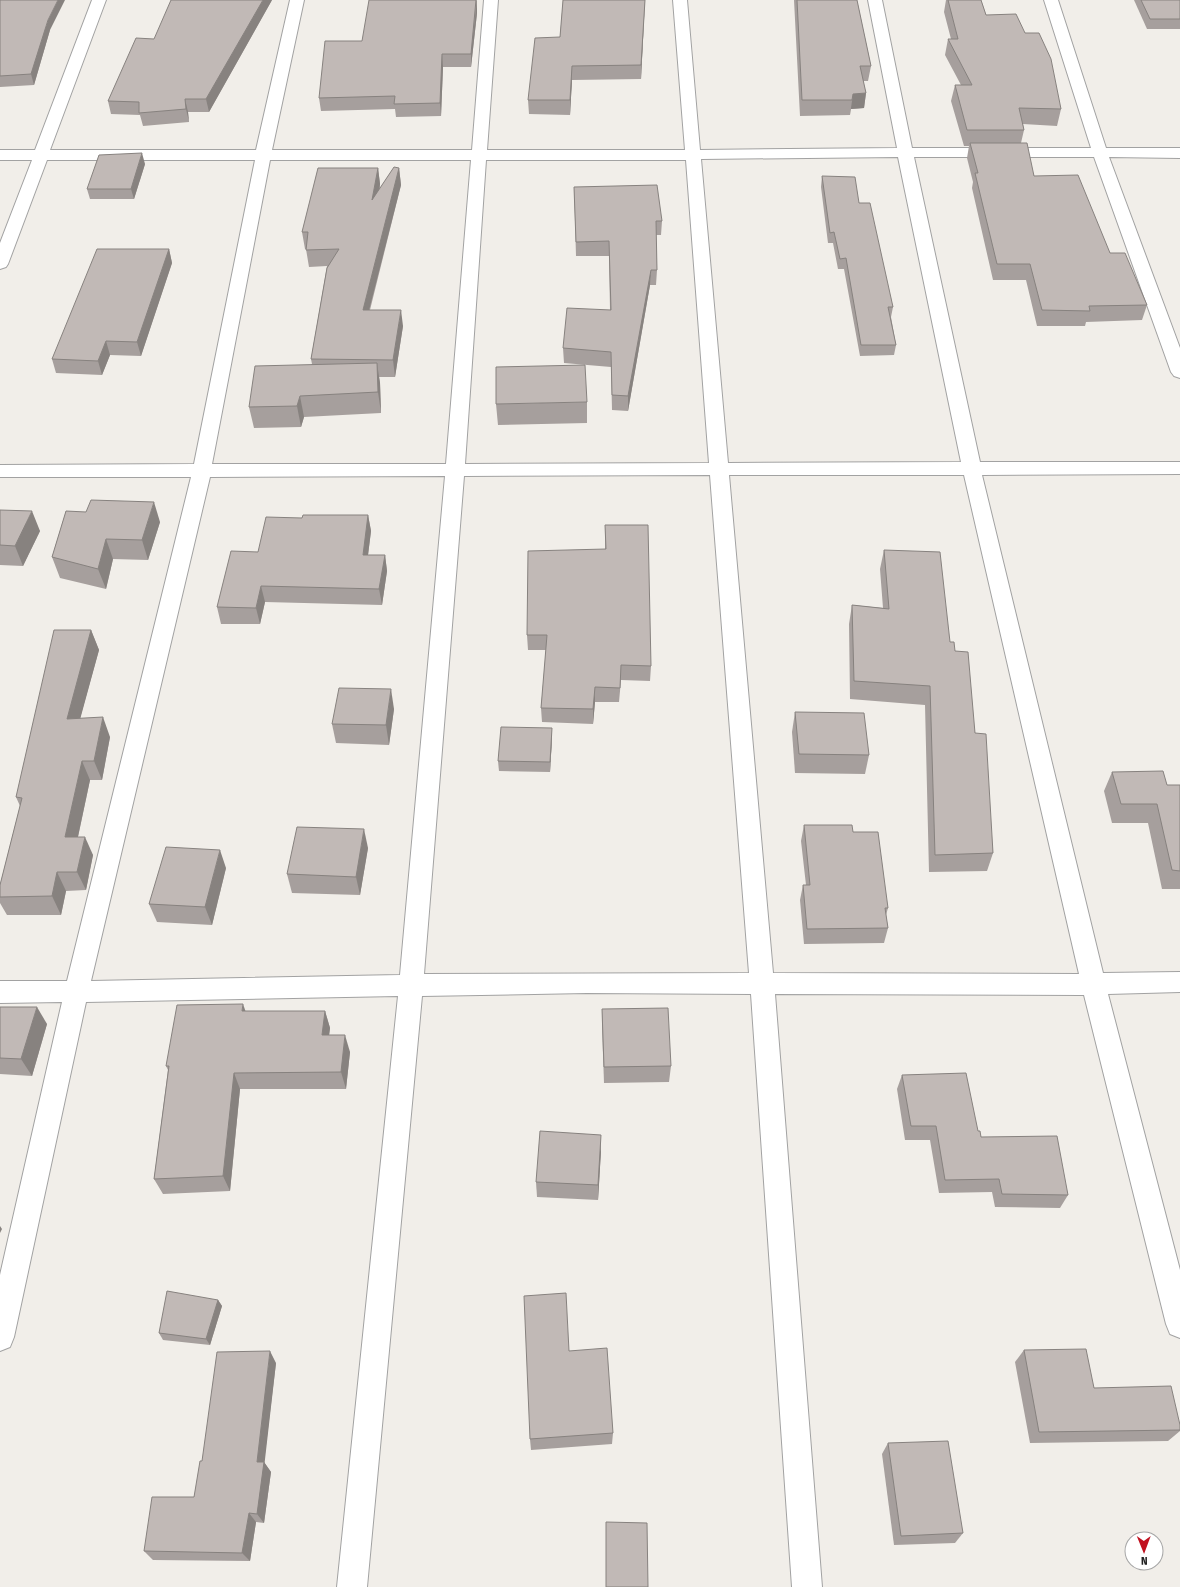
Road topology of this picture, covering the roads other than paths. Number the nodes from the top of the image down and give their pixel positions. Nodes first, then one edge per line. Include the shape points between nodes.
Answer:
1 (99, 0) edge
2 (298, 0) edge
3 (490, 0) edge
4 (680, 0) edge
5 (875, 0) edge
6 (1051, 0) edge
7 (905, 152) junction
8 (1100, 153) junction
9 (1180, 153) edge
10 (0, 155) edge
11 (42, 155) junction
12 (263, 155) junction
13 (478, 155) junction
14 (692, 155) junction
15 (0, 264) edge
16 (1180, 372) edge
17 (1180, 468) edge
18 (720, 469) junction
19 (202, 470) junction
20 (455, 470) junction
21 (972, 470) junction
22 (0, 471) edge
23 (1180, 982) edge
24 (762, 983) junction
25 (411, 984) junction
26 (1094, 985) junction
27 (0, 992) edge
28 (76, 992) junction
29 (1180, 1324) edge
30 (0, 1337) edge
31 (352, 1587) edge
32 (807, 1587) edge

1 - 11 street
2 - 12 street
3 - 13 street
4 - 14 street
5 - 7 street
6 - 8 street
7 - 8 street
7 - 14 street
7 - 21 street
8 - 9 street
8 - 16 street
10 - 11 street
11 - 12 street
11 - 15 street
12 - 13 street
12 - 19 street
13 - 14 street
13 - 20 street
14 - 18 street
17 - 21 street
18 - 20 street
18 - 21 street
18 - 24 street
19 - 20 street
19 - 22 street
19 - 28 street
20 - 25 street
21 - 26 street
23 - 26 street
24 - 25 street
24 - 26 street
24 - 32 street
25 - 28 street
25 - 31 street
26 - 29 street
27 - 28 street
28 - 30 street

